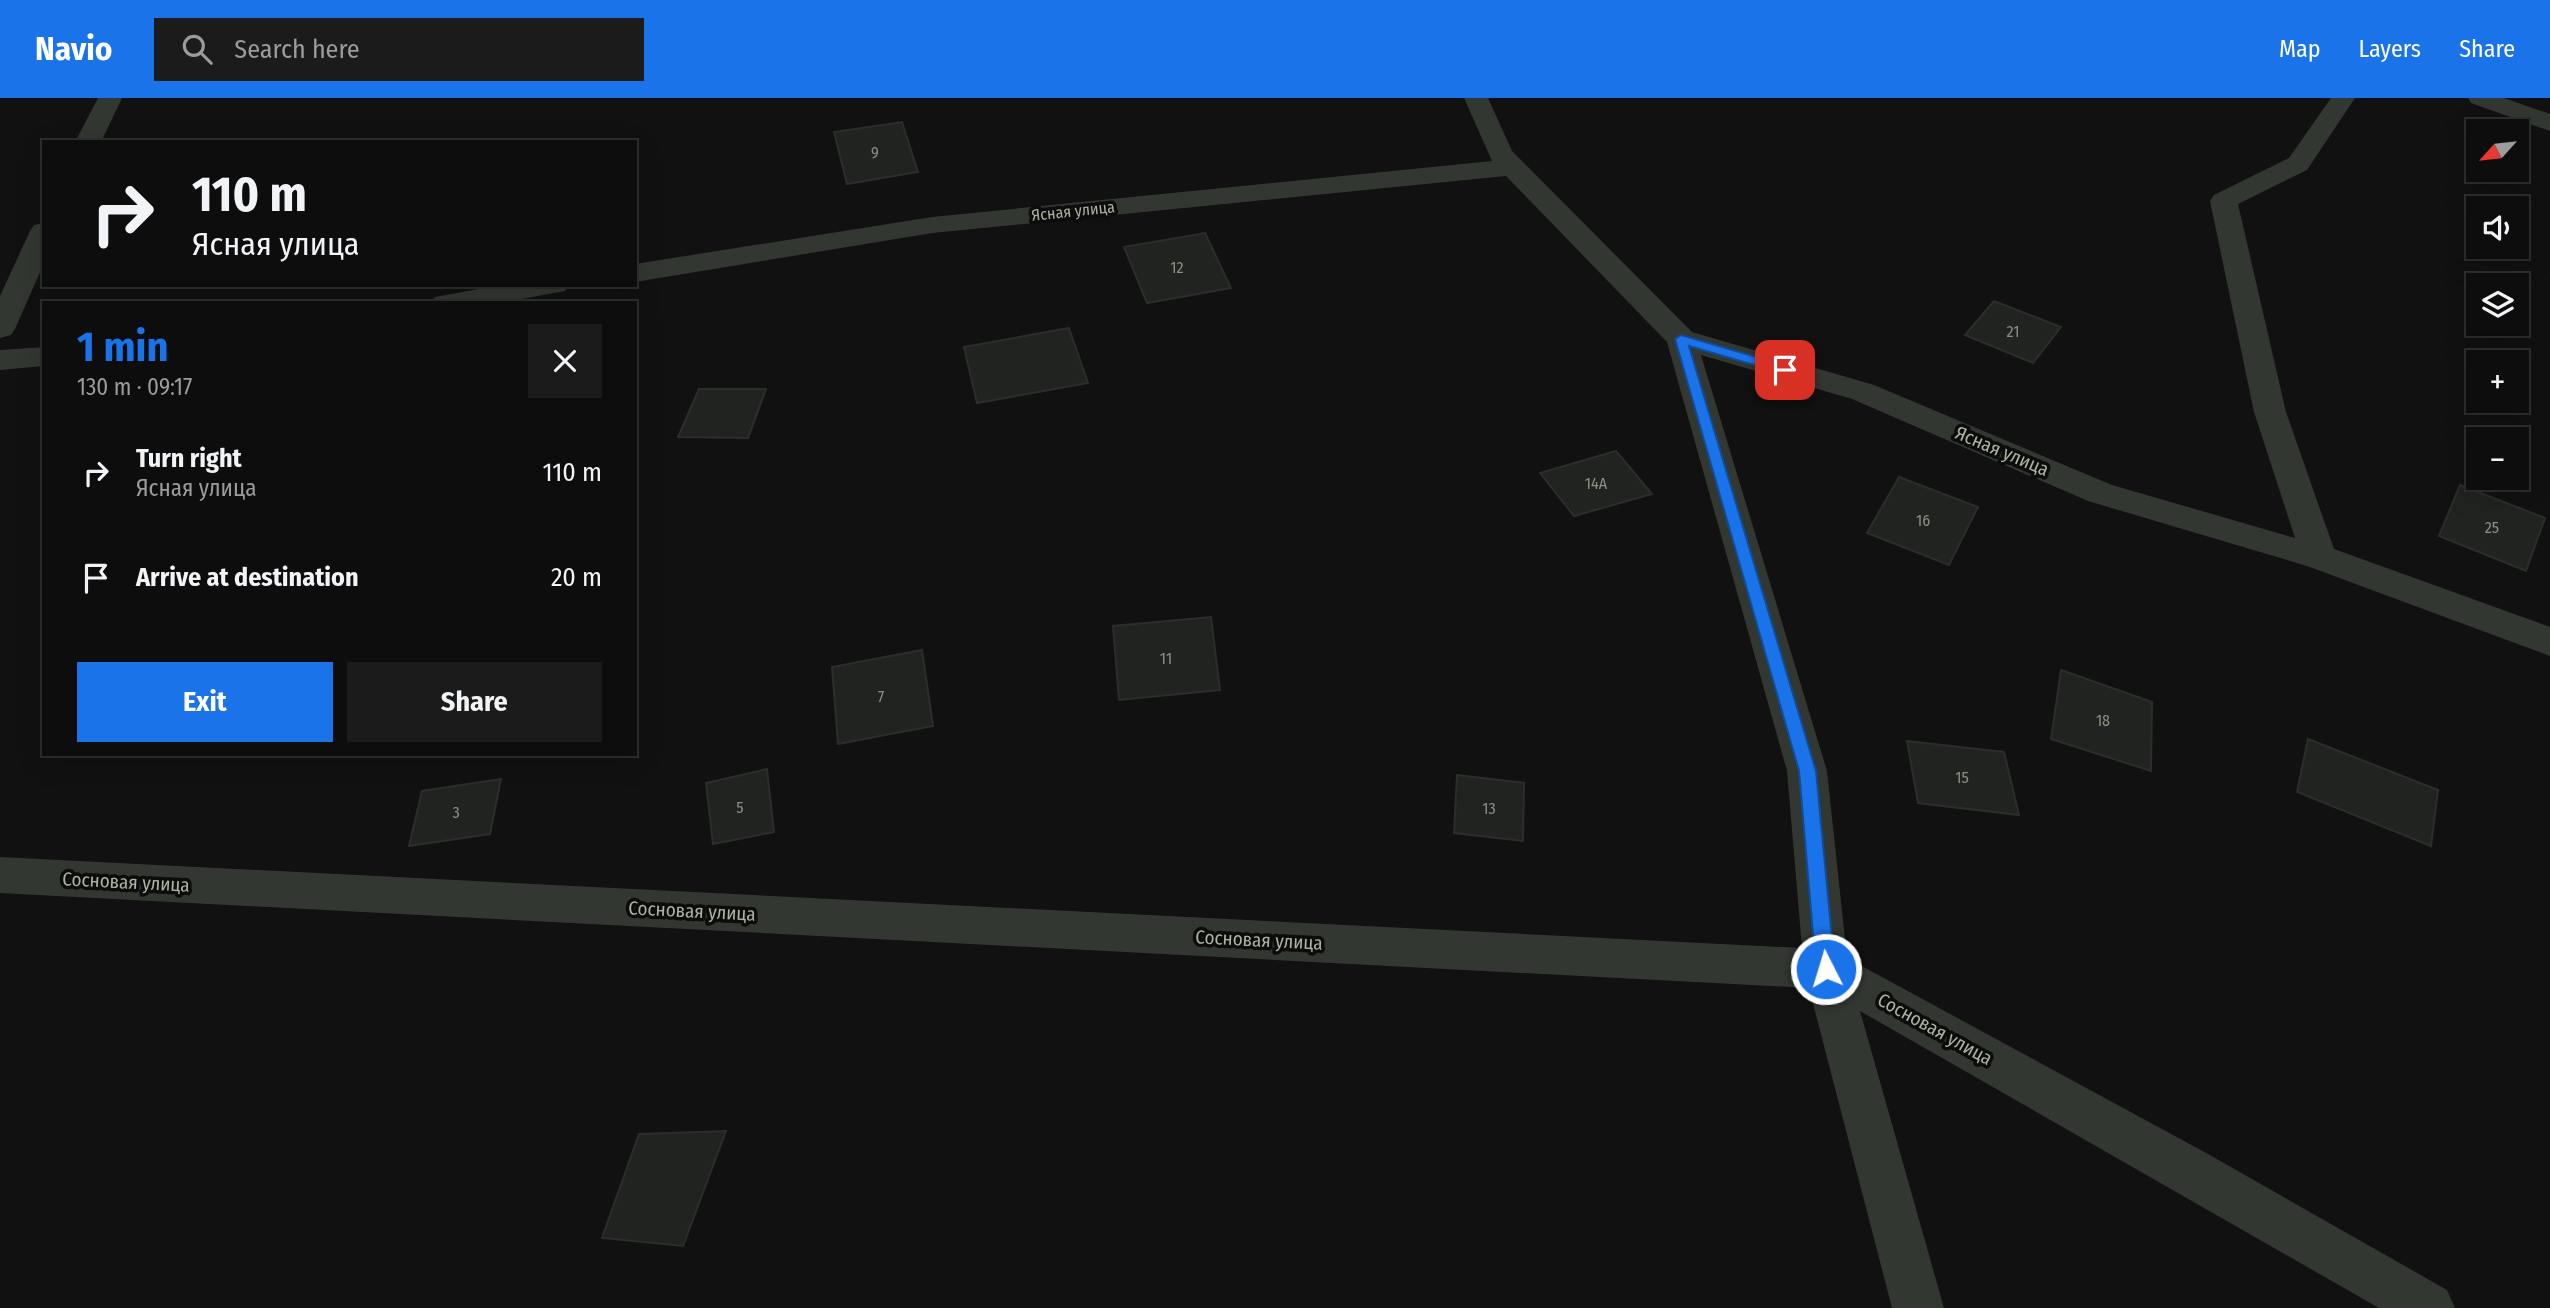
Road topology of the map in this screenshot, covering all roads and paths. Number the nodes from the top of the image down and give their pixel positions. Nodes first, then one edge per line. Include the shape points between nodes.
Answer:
1 (110, 98) edge
2 (1476, 98) edge
3 (2343, 98) edge
4 (2480, 98) edge
5 (2550, 123) edge
6 (89, 140) edge
7 (1513, 167) junction
8 (42, 235) edge
9 (637, 272) edge
10 (543, 287) edge
11 (457, 301) edge
12 (0, 329) edge
13 (1681, 339) junction
14 (42, 356) edge
15 (0, 360) edge
16 (2319, 557) junction
17 (2550, 642) edge
18 (0, 875) edge
19 (1826, 969) junction
20 (1918, 1308) edge
21 (2429, 1308) edge

1 - 6 street
2 - 7 street, Ясная улица via 1500,153
3 - 16 street via 2298,164 2224,201 2270,412
4 - 5 street
7 - 9 street, Ясная улица via 932,225
7 - 13 street, Ясная улица
8 - 12 street
10 - 11 street
13 - 16 street, Ясная улица via 1863,392 2100,493
13 - 19 street via 1807,771
14 - 15 street
16 - 17 street, Ясная улица
18 - 19 street, Сосновая улица
19 - 20 street
19 - 21 street, Сосновая улица

